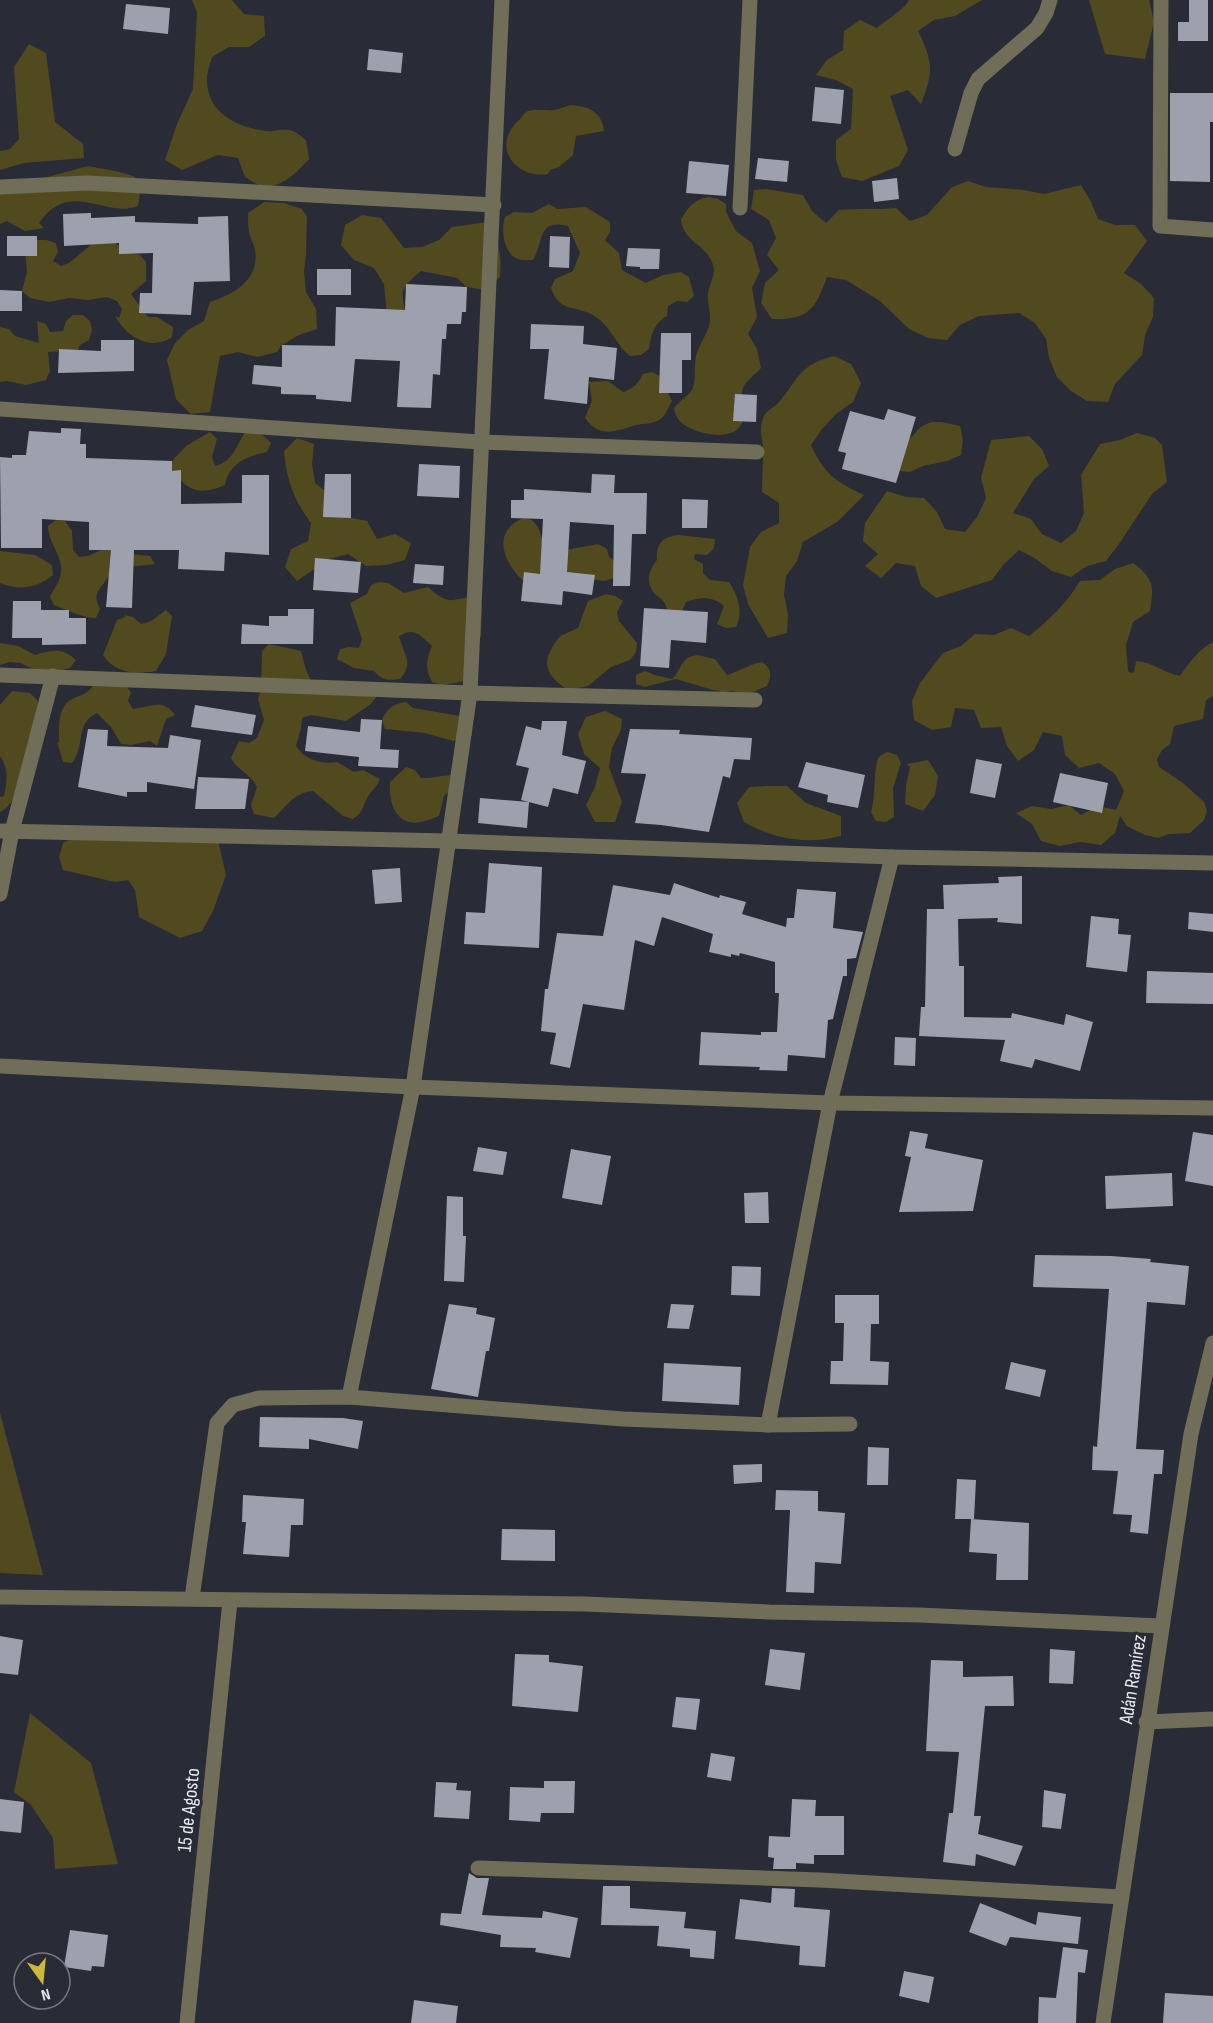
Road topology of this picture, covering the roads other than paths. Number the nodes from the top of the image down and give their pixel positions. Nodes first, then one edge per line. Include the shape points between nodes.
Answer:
1 (502, 0) edge
2 (750, 0) edge
3 (1050, 0) edge
4 (1161, 0) edge
5 (955, 149) dead end
6 (0, 187) edge
7 (494, 205) junction
8 (740, 208) dead end
9 (1213, 230) edge
10 (0, 409) edge
11 (480, 442) junction
12 (757, 453) dead end
13 (0, 675) edge
14 (53, 676) junction
15 (470, 693) junction
16 (755, 700) dead end
17 (6, 831) edge
18 (448, 841) junction
19 (892, 857) junction
20 (1213, 864) edge
21 (0, 894) edge
22 (0, 1066) edge
23 (413, 1088) junction
24 (830, 1103) junction
25 (1213, 1108) edge
26 (1213, 1343) edge
27 (349, 1397) junction
28 (850, 1424) dead end
29 (768, 1425) junction
30 (0, 1597) edge
31 (192, 1598) junction
32 (230, 1601) junction
33 (1161, 1626) junction
34 (1213, 1719) edge
35 (1146, 1722) junction
36 (478, 1868) dead end
37 (1121, 1897) junction
38 (187, 2023) edge
39 (1102, 2023) edge

1 - 7 street
2 - 8 street
3 - 5 street via 1036,28 978,79
4 - 9 street via 1160,226
6 - 7 street via 87,183
7 - 11 street
10 - 11 street
11 - 12 street
11 - 15 street
13 - 14 street
14 - 15 street
14 - 17 street
15 - 16 street
15 - 18 street
17 - 18 street
17 - 21 street
18 - 19 street
18 - 23 street
19 - 20 street
19 - 24 street
22 - 23 street
23 - 24 street
23 - 27 street
24 - 25 street
24 - 29 street
26 - 33 street, Adán Ramírez via 1191,1434
27 - 29 street via 623,1419
27 - 31 street via 259,1398 233,1405 217,1423
28 - 29 street
30 - 31 street
31 - 32 street
32 - 33 street via 585,1604
32 - 38 street, 15 de Agosto
33 - 35 street, Adán Ramírez
34 - 35 street
35 - 37 street, Adán Ramírez
36 - 37 street via 819,1880
37 - 39 street, Adán Ramírez

